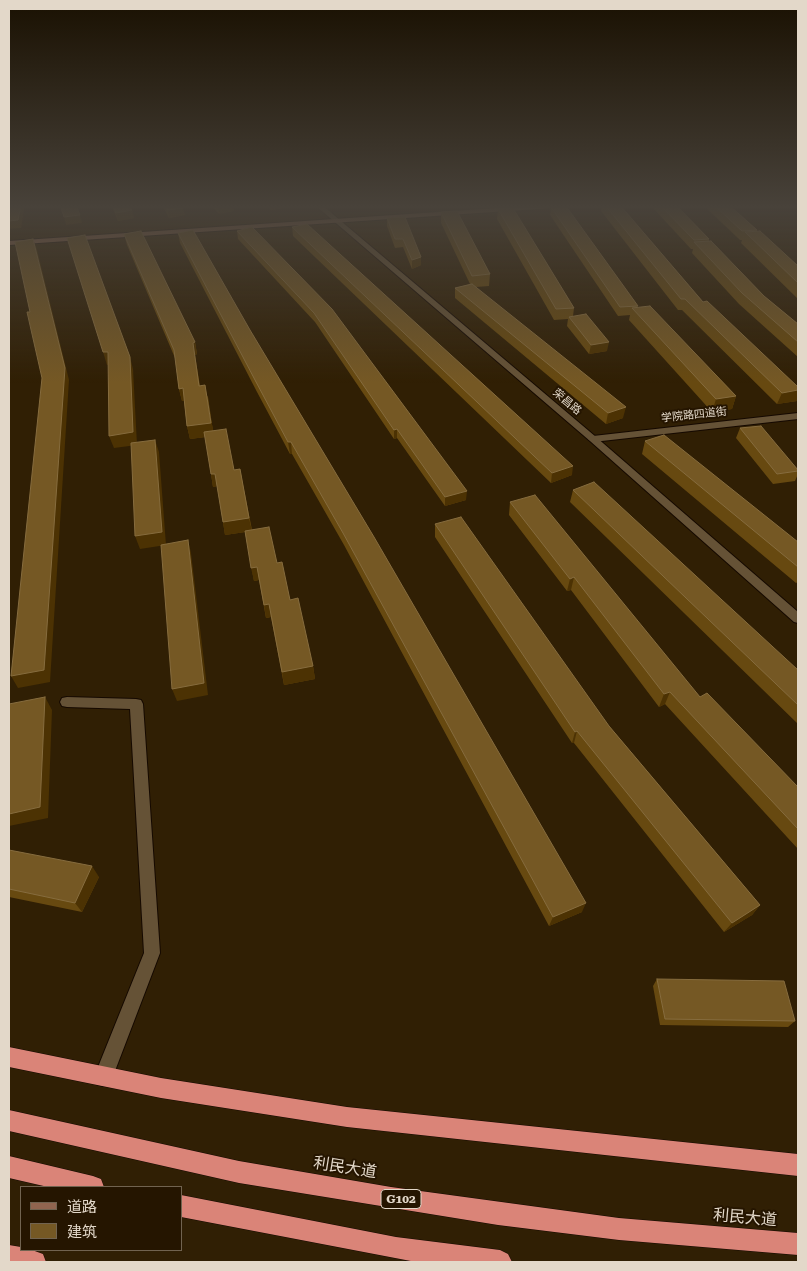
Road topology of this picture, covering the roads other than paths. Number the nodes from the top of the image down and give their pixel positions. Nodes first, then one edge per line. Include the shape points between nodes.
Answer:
1 (388, 264) edge
2 (798, 416) edge
3 (593, 439) junction
4 (798, 619) edge
5 (67, 702) dead end
6 (9, 1057) edge
7 (103, 1077) junction
8 (9, 1120) edge
9 (798, 1165) edge
10 (9, 1167) edge
11 (89, 1186) edge
12 (182, 1206) edge
13 (798, 1244) edge
14 (9, 1256) edge
15 (35, 1262) edge
16 (500, 1262) edge

1 - 3 street, 荣昌路
2 - 3 street, 学院路四道街
3 - 4 street, 荣昌路
5 - 7 street via 136,704 152,953
6 - 7 highway
7 - 9 highway via 347,1116
8 - 13 highway, 利民大道 / G102 via 239,1172 391,1198 619,1229
10 - 11 highway
12 - 16 highway via 396,1248
14 - 15 highway

